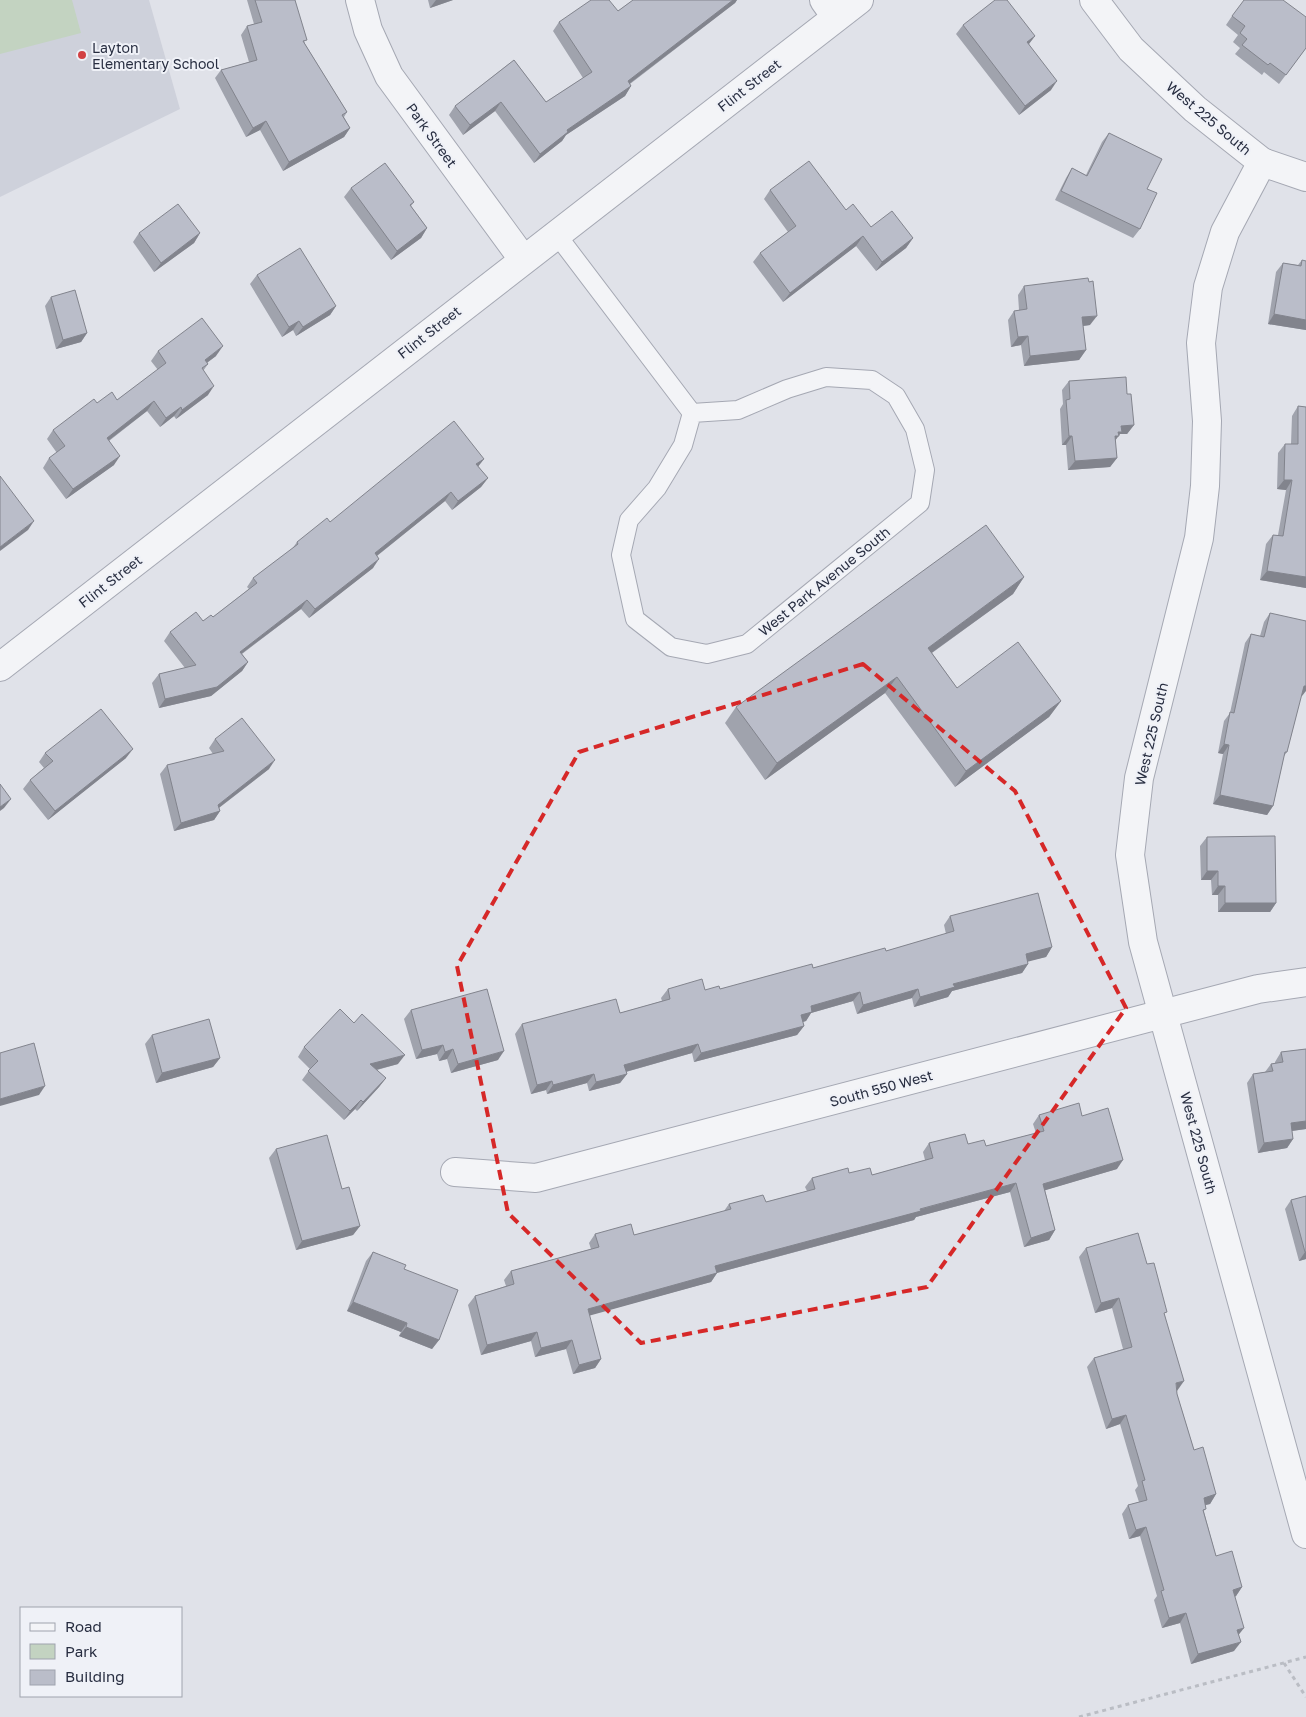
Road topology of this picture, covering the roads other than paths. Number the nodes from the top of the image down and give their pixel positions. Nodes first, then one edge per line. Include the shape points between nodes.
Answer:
1 (360, 0) edge
2 (859, 0) edge
3 (1094, 0) edge
4 (830, 8) edge
5 (1262, 162) junction
6 (1306, 177) edge
7 (557, 235) junction
8 (523, 259) junction
9 (692, 413) junction
10 (0, 667) edge
11 (1306, 982) edge
12 (1164, 1014) junction
13 (455, 1172) dead end
14 (1306, 1534) edge

1 - 8 street, Park Street via 368,30 389,76
2 - 4 street, Flint Street
3 - 5 street, West 225 South via 1131,49 1195,109
4 - 7 street, Flint Street
5 - 6 street
5 - 12 street, West 225 South via 1225,232 1208,287 1201,343 1207,421 1199,538 1139,778 1130,855 1144,942
7 - 8 street, Flint Street
7 - 9 lane
8 - 10 street, Flint Street
9 - 9 lane, West Park Avenue South via 738,410 826,377 872,380 896,396 915,429 925,470 920,502 747,644 707,654 671,648 635,619 621,555 629,520 657,488 684,445
11 - 12 street, South 550 West via 1258,989
12 - 13 street, South 550 West via 536,1178
12 - 14 street, West 225 South

